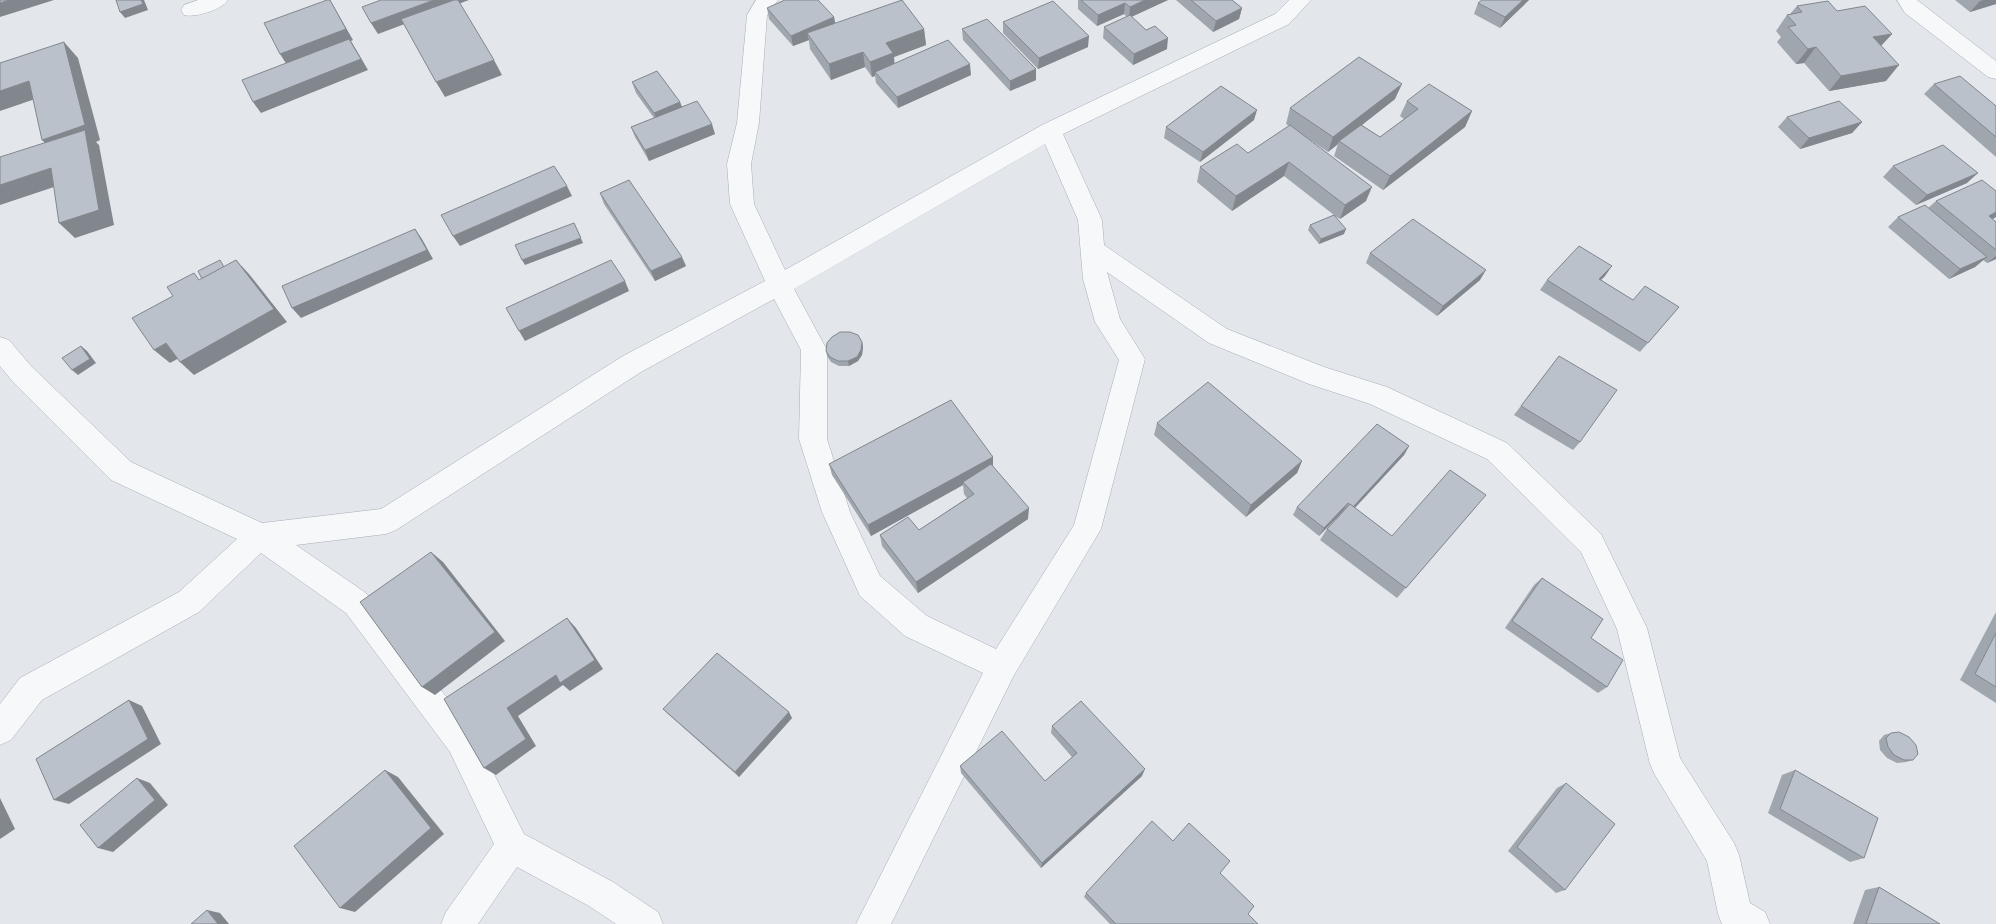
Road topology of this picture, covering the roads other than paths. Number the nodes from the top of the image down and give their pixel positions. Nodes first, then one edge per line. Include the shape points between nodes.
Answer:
1 (218, 0) edge
2 (1301, 0) edge
3 (1907, 0) edge
4 (765, 1) edge
5 (191, 10) dead end
6 (1996, 72) edge
7 (1050, 131) junction
8 (1093, 250) junction
9 (779, 285) junction
10 (0, 347) edge
11 (260, 536) junction
12 (1002, 667) junction
13 (0, 729) edge
14 (512, 846) junction
15 (458, 924) edge
16 (646, 924) edge
17 (873, 924) edge
18 (1753, 924) edge

1 - 5 street
2 - 7 street via 1282,20
3 - 6 street via 1912,8
4 - 9 street via 757,16 748,123 739,164 742,204
7 - 8 street via 1090,220
7 - 9 street
8 - 12 street via 1095,279 1108,322 1132,360 1087,529
8 - 18 street via 1218,336 1318,376 1378,395 1497,451 1591,543 1632,628 1666,764 1722,855 1735,914
9 - 11 street via 632,364 386,521
9 - 12 street via 814,350 813,439 836,512 870,586 916,626
10 - 11 street via 22,374 121,471
11 - 13 street via 189,602 31,689
11 - 14 street via 356,603 462,741
12 - 17 street
14 - 15 street
14 - 16 street via 601,894

